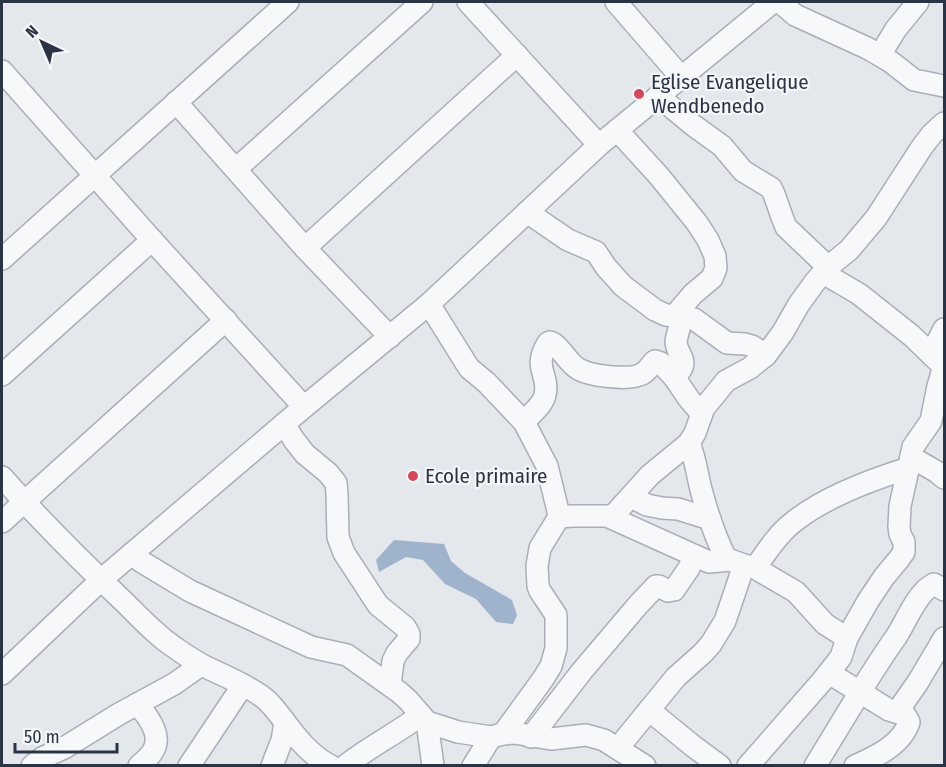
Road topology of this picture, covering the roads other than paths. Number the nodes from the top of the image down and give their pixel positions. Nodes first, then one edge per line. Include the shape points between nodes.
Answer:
1 (288, 2) edge
2 (422, 2) edge
3 (468, 2) edge
4 (616, 2) edge
5 (780, 2) edge
6 (918, 2) edge
7 (762, 5) edge
8 (517, 55) junction
9 (880, 55) junction
10 (2, 71) edge
11 (681, 77) junction
12 (945, 86) edge
13 (658, 96) junction
14 (177, 102) junction
15 (945, 123) edge
16 (617, 130) junction
17 (599, 145) junction
18 (236, 169) junction
19 (95, 175) junction
20 (527, 213) junction
21 (152, 240) junction
22 (305, 248) junction
23 (2, 259) edge
24 (825, 270) junction
25 (429, 304) junction
26 (679, 316) junction
27 (226, 320) junction
28 (945, 329) edge
29 (390, 337) junction
30 (766, 355) junction
31 (940, 363) edge
32 (2, 375) edge
33 (674, 376) junction
34 (304, 406) junction
35 (701, 413) junction
36 (524, 422) junction
37 (284, 424) junction
38 (689, 442) junction
39 (910, 462) junction
40 (2, 477) edge
41 (945, 478) edge
42 (631, 497) junction
43 (24, 502) junction
44 (559, 517) junction
45 (612, 518) junction
46 (710, 519) junction
47 (2, 522) edge
48 (131, 554) junction
49 (694, 556) junction
50 (742, 564) junction
51 (101, 580) junction
52 (945, 590) edge
53 (848, 638) junction
54 (945, 638) edge
55 (201, 665) junction
56 (829, 673) junction
57 (2, 674) edge
58 (243, 685) junction
59 (390, 685) junction
60 (860, 692) junction
61 (137, 704) junction
62 (649, 710) junction
63 (897, 712) junction
64 (424, 718) junction
65 (285, 723) junction
66 (497, 735) junction
67 (531, 737) junction
68 (618, 748) junction
69 (323, 764) edge
70 (32, 765) edge
71 (139, 765) edge
72 (189, 765) edge
73 (272, 765) edge
74 (345, 765) edge
75 (433, 765) edge
76 (476, 765) edge
77 (645, 765) edge
78 (720, 765) edge
79 (748, 765) edge
80 (814, 765) edge
81 (855, 765) edge

1 - 14 street
2 - 18 street
3 - 8 street
4 - 11 street
5 - 9 street via 795,15
6 - 9 street
7 - 11 street
8 - 17 street
8 - 22 street
9 - 12 street via 914,80
10 - 19 street
11 - 13 street
13 - 16 street
13 - 24 street via 722,146 743,171 771,188 786,227
14 - 18 street
14 - 19 street
15 - 24 street via 922,147 876,219
16 - 17 street
16 - 26 street via 697,223 715,256 712,278 693,294
17 - 20 street
18 - 22 street
19 - 21 street
19 - 23 street
20 - 25 street
20 - 26 street via 568,240 596,252 623,286 655,310
21 - 27 street
21 - 32 street
22 - 29 street
24 - 30 street
24 - 31 street via 912,336
25 - 29 street
25 - 36 street via 469,368
26 - 30 street via 698,320 726,343 752,346
26 - 33 street via 676,341 683,366
27 - 34 street
27 - 43 street
28 - 31 street
29 - 34 street
30 - 35 street via 726,381
31 - 39 street via 931,421 914,445
33 - 35 street
33 - 36 street via 655,361 638,375 589,374 575,367 557,346 549,343 541,359 545,396
34 - 37 street
35 - 38 street
36 - 44 street via 548,466
37 - 48 street
37 - 59 street via 305,454 336,483 338,537 344,553 378,605 410,634 393,660
38 - 42 street
38 - 46 street
39 - 41 street
39 - 50 street via 817,506
39 - 53 street via 899,515 904,552 880,583
40 - 43 street
42 - 45 street
42 - 46 street via 647,505 678,508
43 - 47 street
43 - 51 street
44 - 45 street
44 - 66 street via 540,548 537,566 538,586 556,615 556,648 543,679
45 - 49 street
46 - 50 street via 713,530
48 - 51 street
48 - 59 street via 190,591 312,647 347,655
49 - 50 street via 712,563
49 - 67 street via 674,590 656,586 638,605
50 - 53 street via 796,592 825,624
50 - 62 street via 725,621 711,644
51 - 55 street via 159,635
51 - 57 street
52 - 60 street via 934,584 925,591
53 - 56 street
54 - 63 street
55 - 58 street
55 - 61 street
56 - 60 street
56 - 79 street
58 - 65 street via 267,700
58 - 72 street
59 - 64 street
60 - 63 street
60 - 80 street
61 - 70 street
61 - 71 street via 150,719 156,739 155,749
62 - 68 street
62 - 78 street
63 - 81 street via 909,722 901,736 872,759
64 - 66 street via 458,732
64 - 74 street
64 - 75 street
65 - 69 street
65 - 73 street
66 - 67 street
66 - 76 street
67 - 68 street via 586,735
68 - 77 street

